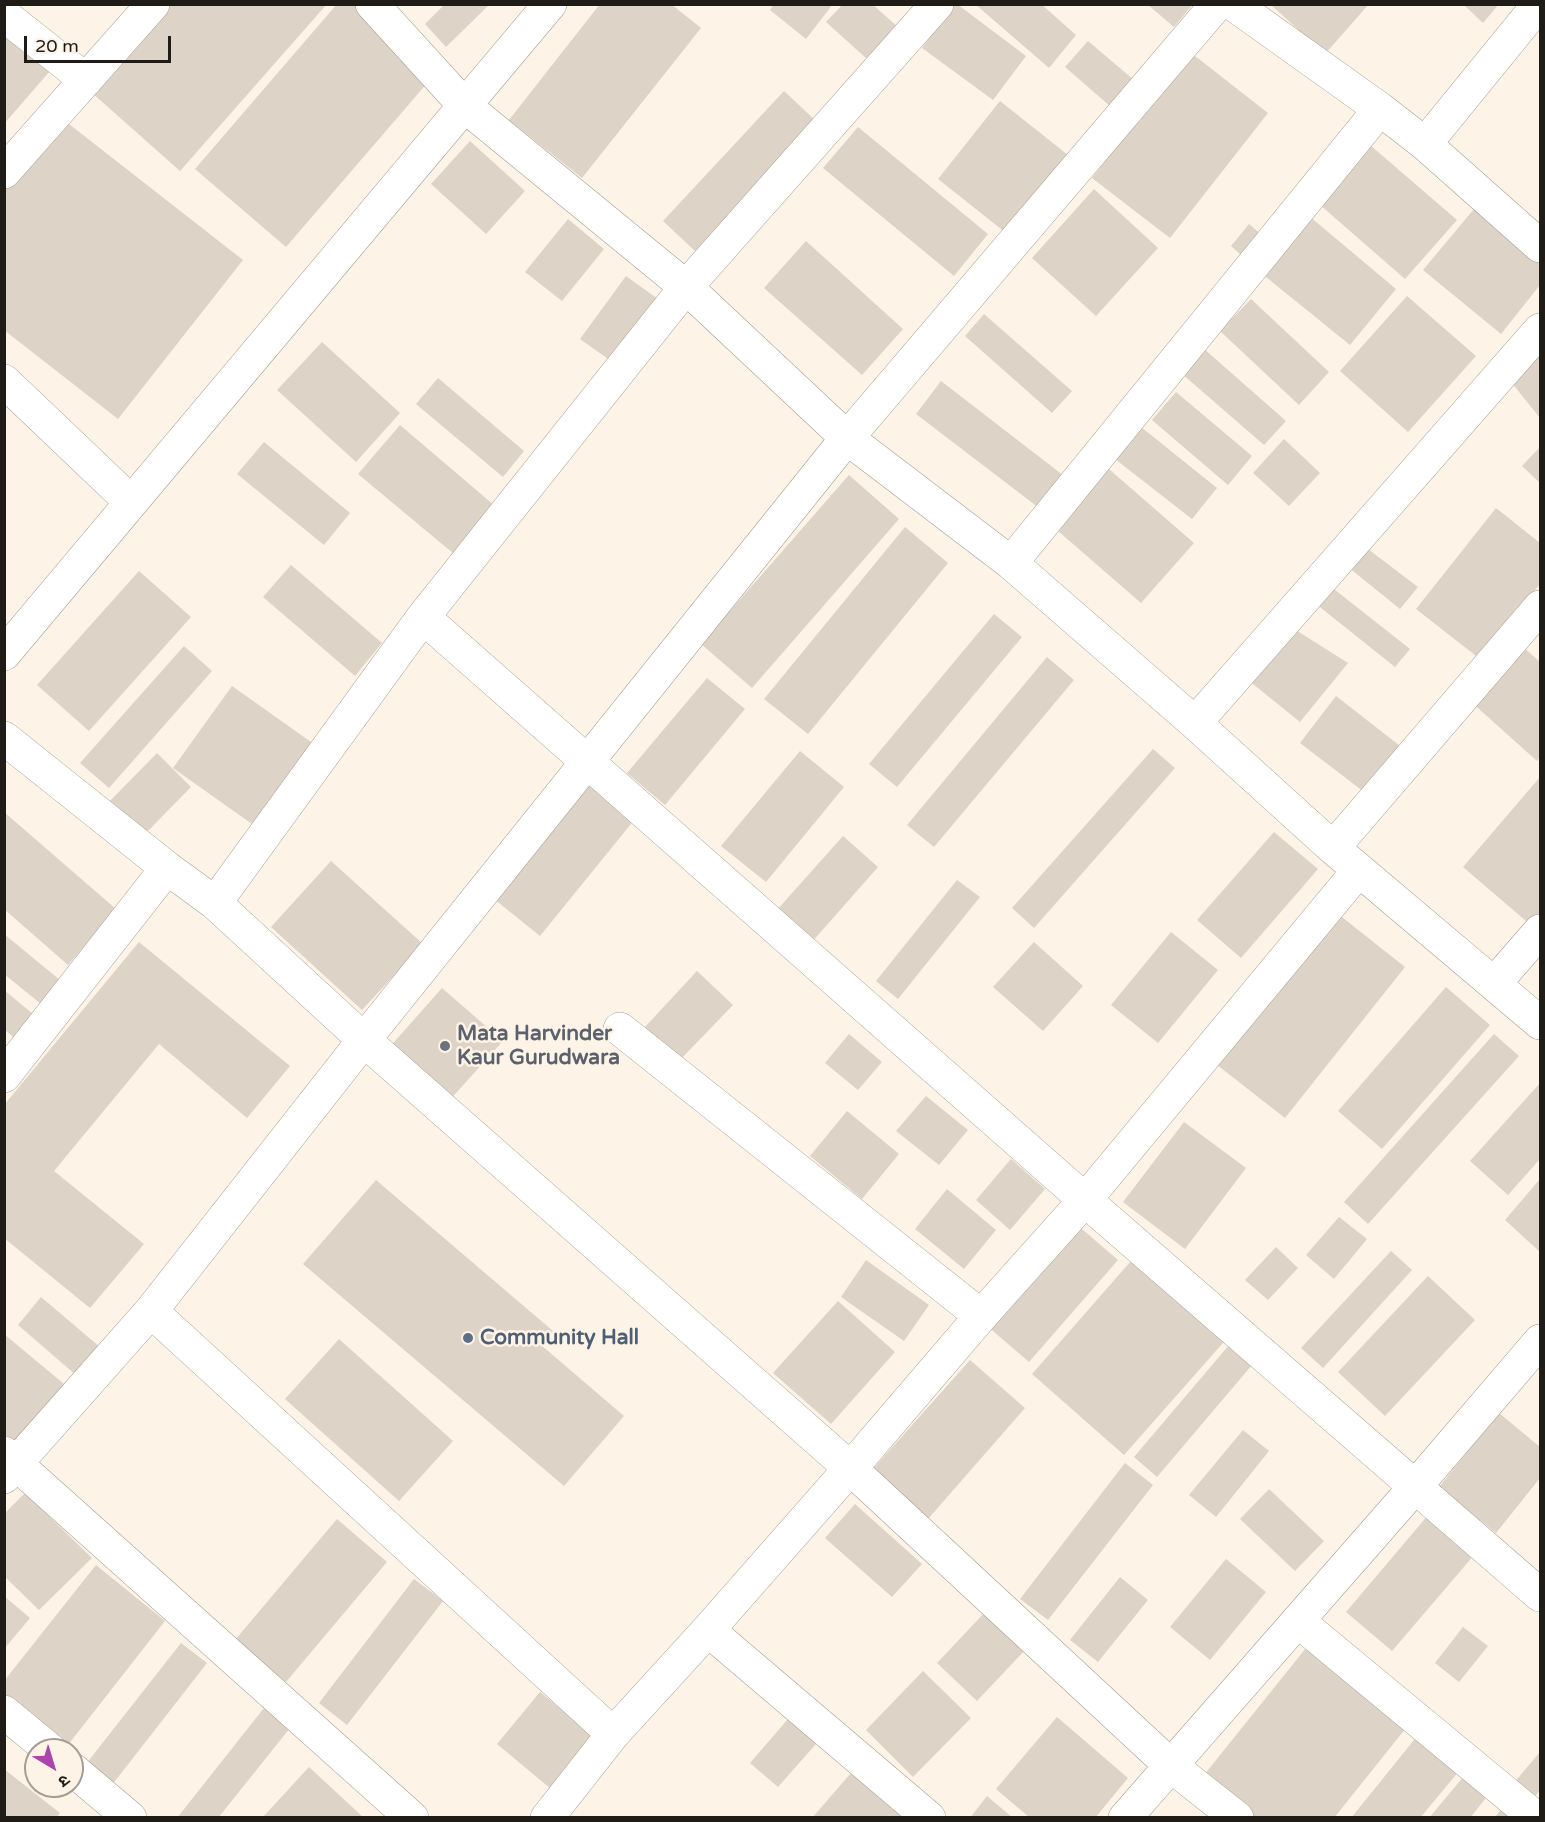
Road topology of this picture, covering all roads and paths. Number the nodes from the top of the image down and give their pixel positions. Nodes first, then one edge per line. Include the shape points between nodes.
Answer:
1 (153, 4) edge
2 (372, 4) edge
3 (550, 4) edge
4 (937, 4) edge
5 (1217, 4) edge
6 (1233, 4) edge
7 (1539, 4) edge
8 (4, 15) edge
9 (86, 80) junction
10 (465, 105) junction
11 (1380, 109) junction
12 (1425, 144) junction
13 (4, 172) edge
14 (1540, 246) edge
15 (686, 287) junction
16 (1540, 330) edge
17 (4, 381) edge
18 (847, 438) junction
19 (131, 502) junction
20 (1011, 563) junction
21 (1540, 607) edge
22 (423, 617) junction
23 (4, 654) edge
24 (1195, 723) junction
25 (4, 738) edge
26 (586, 762) junction
27 (1333, 848) junction
28 (167, 868) junction
29 (1359, 870) junction
30 (215, 903) junction
31 (1540, 931) edge
32 (1494, 984) junction
33 (1540, 1023) edge
34 (620, 1029) dead end
35 (364, 1040) junction
36 (4, 1076) edge
37 (1085, 1200) junction
38 (151, 1311) junction
39 (981, 1316) junction
40 (1540, 1341) edge
41 (9, 1465) edge
42 (850, 1468) junction
43 (1415, 1488) junction
44 (1540, 1595) edge
45 (1298, 1621) junction
46 (708, 1630) junction
47 (4, 1712) edge
48 (613, 1734) junction
49 (35, 1738) edge
50 (1170, 1765) junction
51 (84, 1779) edge
52 (130, 1818) edge
53 (412, 1818) edge
54 (547, 1818) edge
55 (929, 1818) edge
56 (1125, 1818) edge
57 (1237, 1818) edge
58 (1536, 1818) edge

1 - 9 street
2 - 10 street
3 - 10 street
4 - 15 street
5 - 18 street
6 - 11 street
7 - 12 street
8 - 9 street
9 - 13 street
10 - 15 street
10 - 19 street
11 - 12 street
11 - 20 street
12 - 14 street
15 - 18 street
15 - 22 street
16 - 24 street
17 - 19 street
18 - 20 street
18 - 26 street
19 - 23 street
20 - 24 street
21 - 27 street
22 - 26 street
22 - 30 street
24 - 27 street
25 - 28 street
26 - 35 street
26 - 37 street
27 - 29 street
28 - 30 street
28 - 36 street
29 - 32 street
29 - 37 street
30 - 35 street
31 - 32 street
32 - 33 street
34 - 39 street
35 - 38 street
35 - 42 street
37 - 39 street
37 - 43 street
38 - 41 street
38 - 48 street
39 - 42 street
40 - 43 street
41 - 53 street
42 - 46 street
42 - 50 street
43 - 44 street
43 - 45 street
45 - 50 street
45 - 58 street
46 - 48 street
46 - 55 street
47 - 49 street
48 - 54 street
50 - 56 street
50 - 57 street
51 - 52 street

